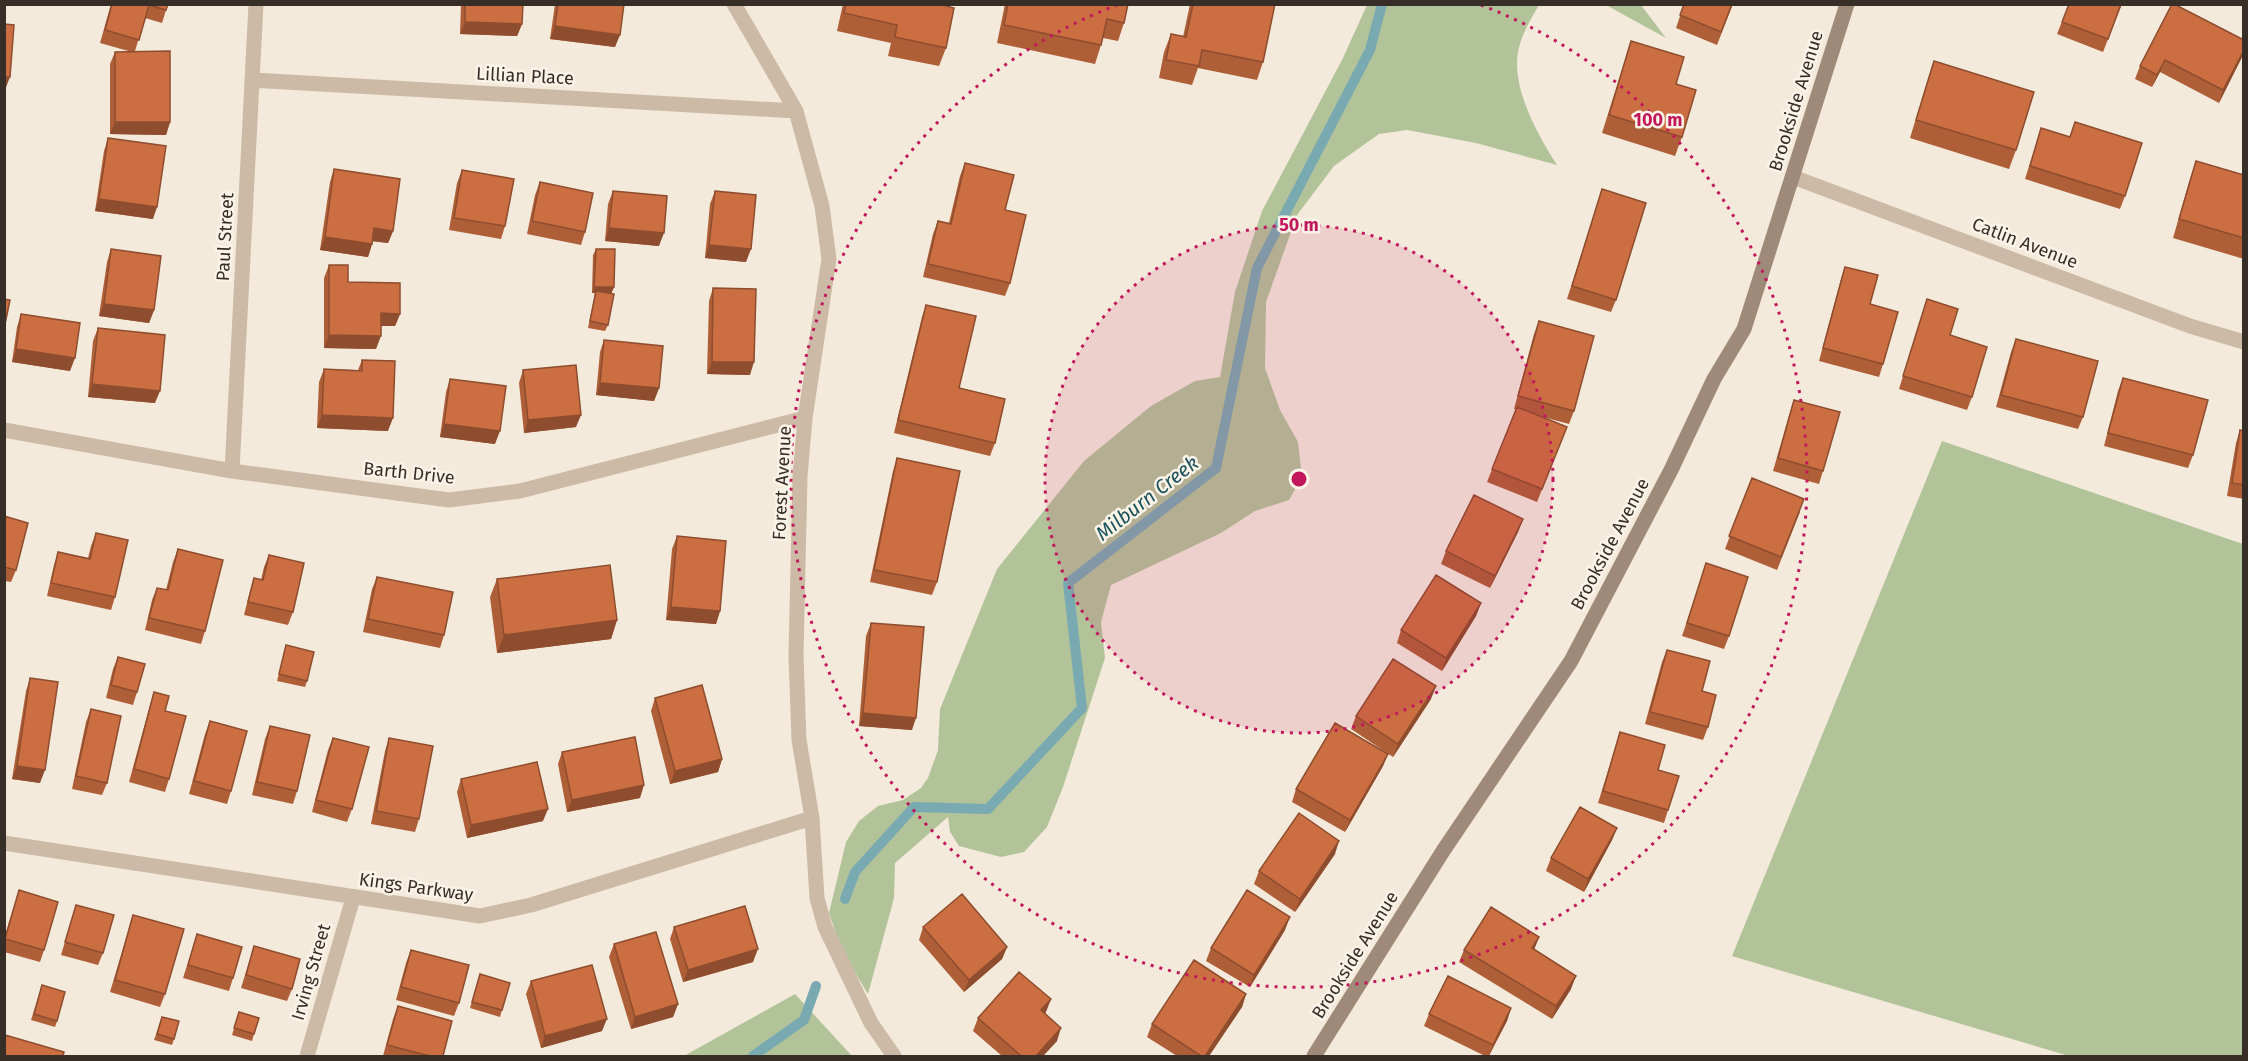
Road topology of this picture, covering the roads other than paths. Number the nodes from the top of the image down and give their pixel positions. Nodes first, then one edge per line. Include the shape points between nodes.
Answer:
1 (256, 4) edge
2 (734, 4) edge
3 (1847, 4) edge
4 (252, 80) junction
5 (796, 111) junction
6 (1793, 177) junction
7 (2244, 342) edge
8 (805, 418) junction
9 (4, 430) edge
10 (232, 471) junction
11 (812, 819) junction
12 (4, 843) edge
13 (353, 898) junction
14 (307, 1056) edge
15 (894, 1056) edge
16 (1314, 1056) edge

1 - 4 street, Paul Street
2 - 5 street, Forest Avenue
3 - 6 main road, Brookside Avenue
4 - 5 street, Lillian Place
4 - 10 street, Paul Street
5 - 8 street, Forest Avenue via 822,206 829,259
6 - 7 street, Catlin Avenue via 2190,326
6 - 16 main road, Brookside Avenue via 1744,329 1714,379 1571,661 1443,851
8 - 10 street, Barth Drive via 520,491 449,500
8 - 11 street, Forest Avenue via 796,656 799,740
9 - 10 street, Barth Drive
11 - 13 street, Kings Parkway via 531,905 480,916
11 - 15 street, Forest Avenue via 817,898 825,927 871,1023
12 - 13 street, Kings Parkway
13 - 14 street, Irving Street

